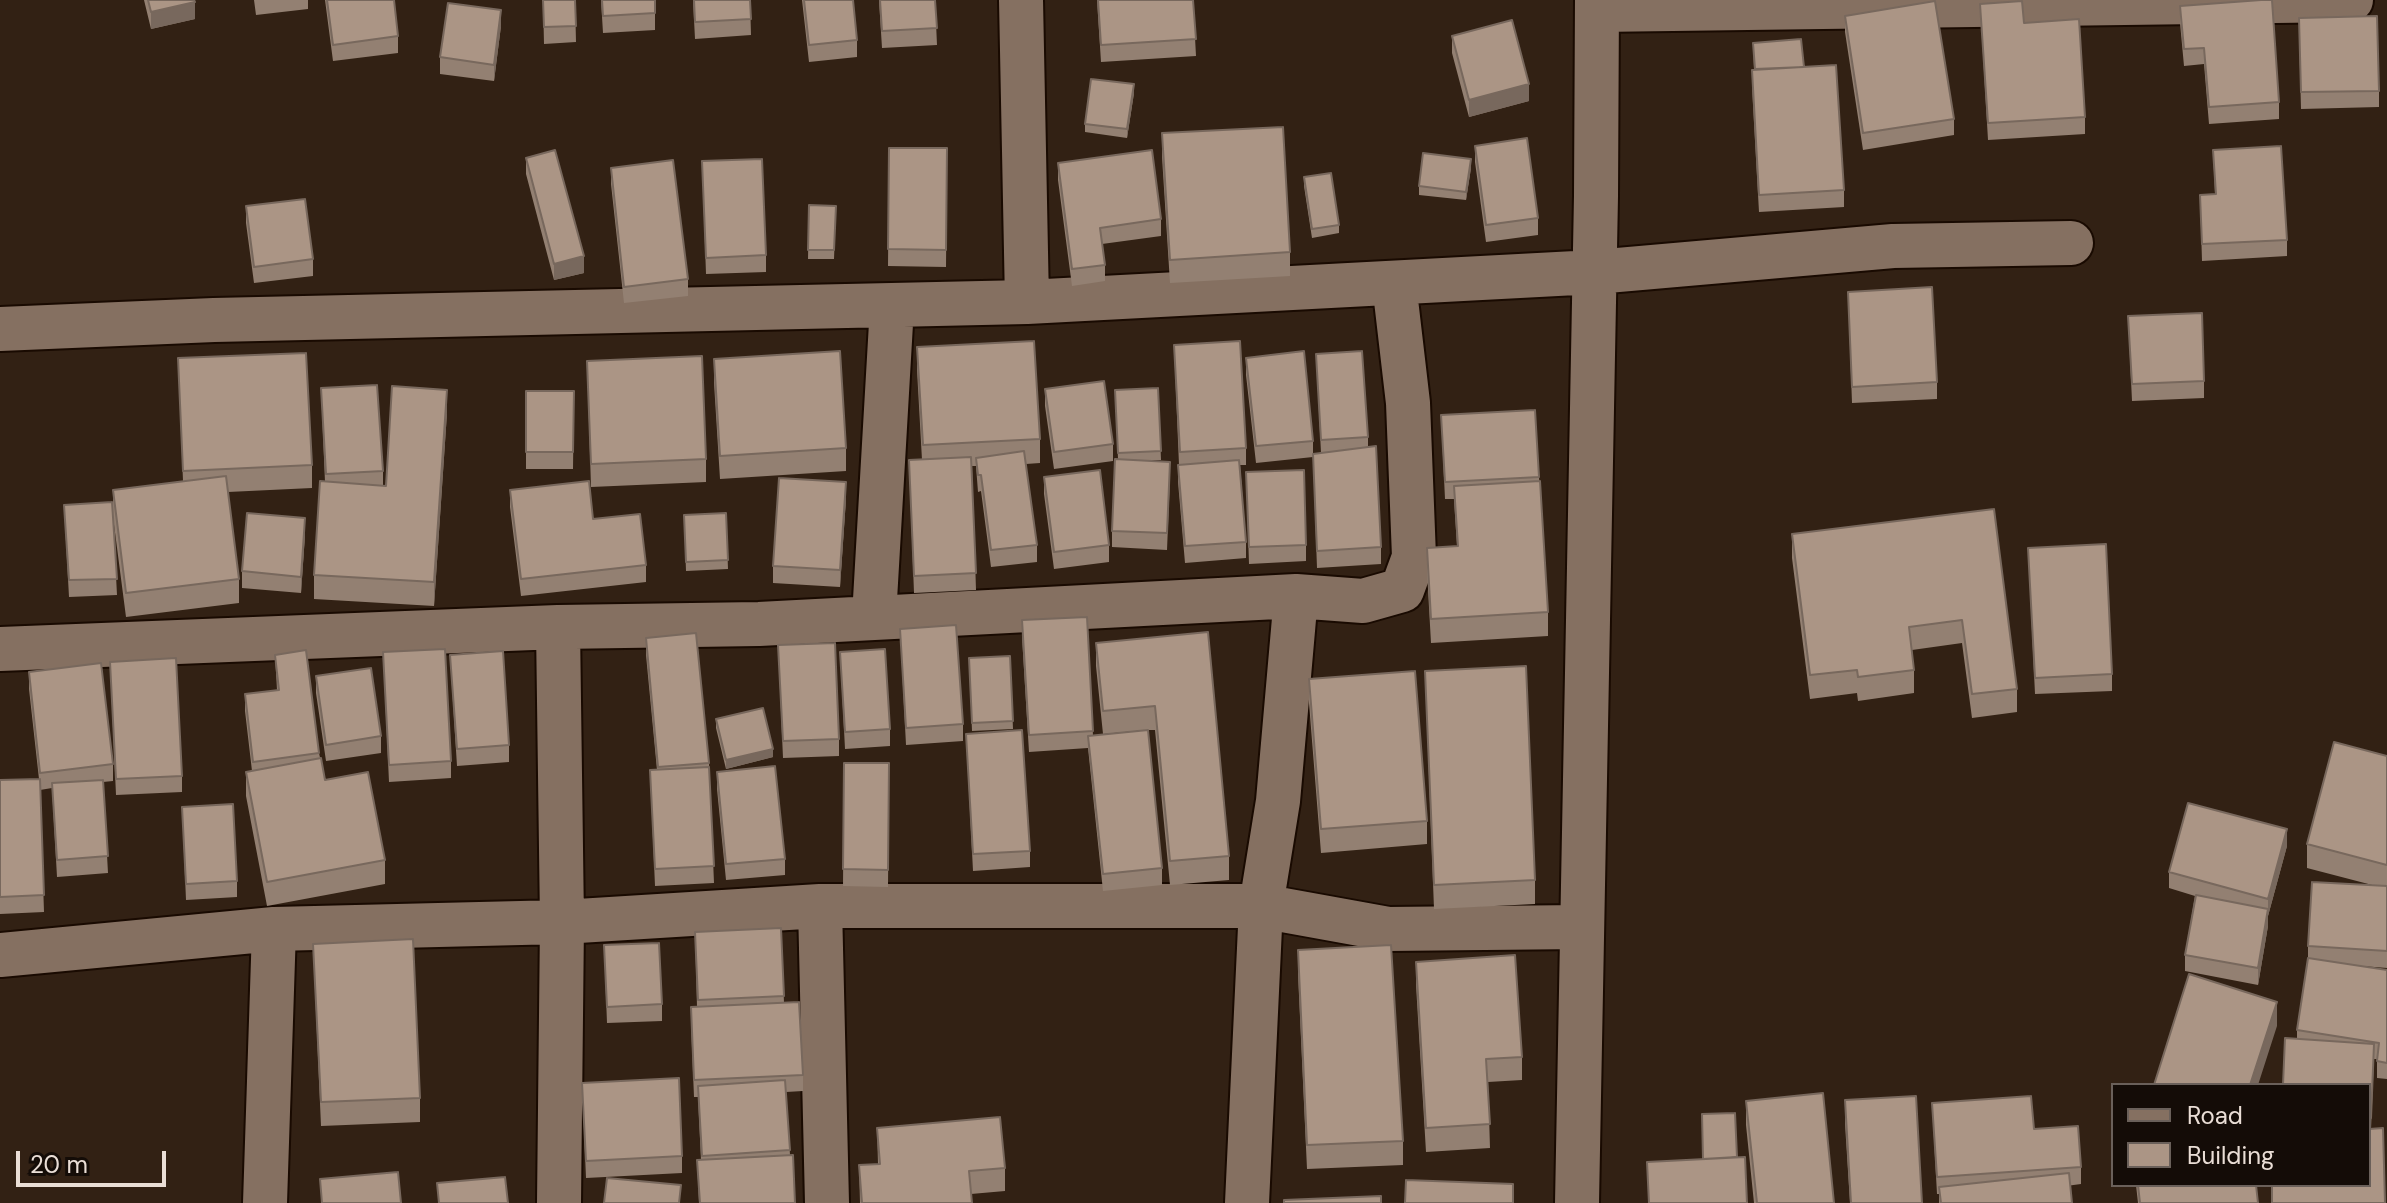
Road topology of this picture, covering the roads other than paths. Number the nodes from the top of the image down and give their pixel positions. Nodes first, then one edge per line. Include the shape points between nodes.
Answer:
1 (1021, 0) edge
2 (2351, 0) edge
3 (1597, 5) edge
4 (2071, 243) dead end
5 (1595, 272) junction
6 (1394, 283) junction
7 (1027, 302) junction
8 (892, 306) junction
9 (0, 329) edge
10 (1296, 596) junction
11 (874, 617) junction
12 (558, 627) junction
13 (0, 649) edge
14 (820, 906) junction
15 (1261, 906) junction
16 (562, 922) junction
17 (1581, 927) junction
18 (274, 929) junction
19 (0, 955) edge
20 (265, 1203) edge
21 (559, 1203) edge
22 (827, 1203) edge
23 (1247, 1203) edge
24 (1577, 1203) edge

1 - 7 street
2 - 3 street
3 - 5 street
4 - 5 street via 1893,246
5 - 6 street
5 - 17 street
6 - 7 street
6 - 10 street via 1408,403 1414,557 1402,590 1363,601
7 - 8 street
8 - 9 street
8 - 11 street
10 - 11 street
10 - 15 street via 1278,801
11 - 12 street
12 - 13 street
12 - 16 street
14 - 15 street
14 - 16 street
14 - 22 street
15 - 17 street via 1388,929
15 - 23 street
16 - 18 street
16 - 21 street
17 - 24 street
18 - 19 street
18 - 20 street

